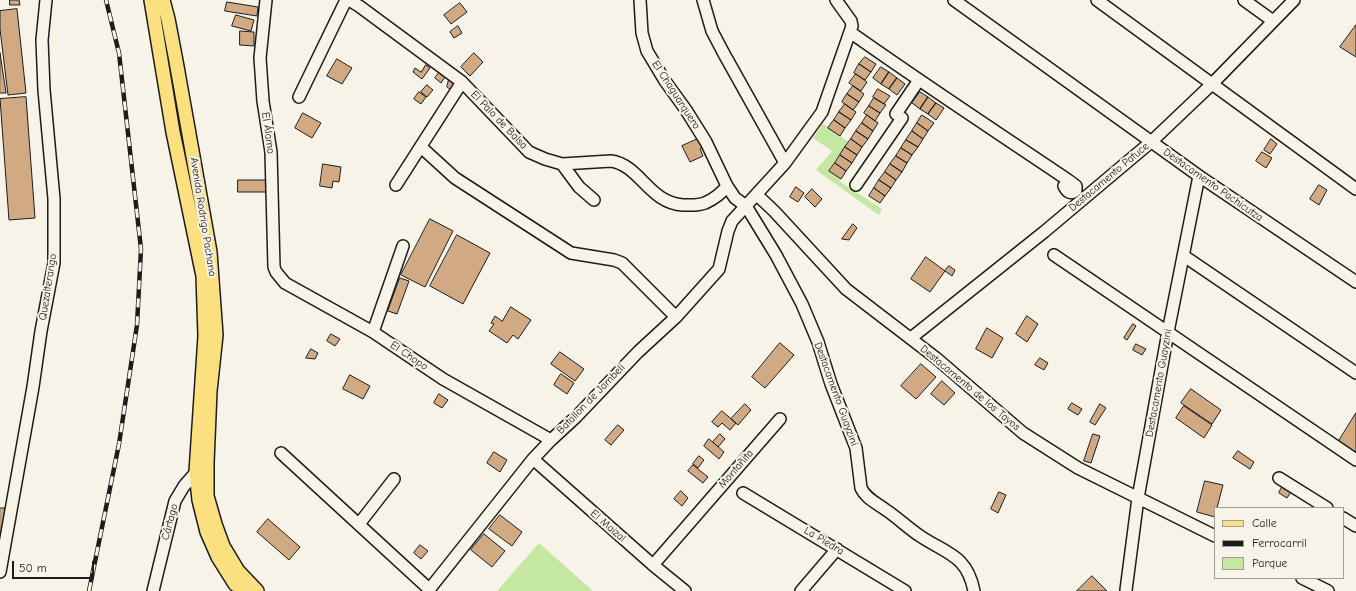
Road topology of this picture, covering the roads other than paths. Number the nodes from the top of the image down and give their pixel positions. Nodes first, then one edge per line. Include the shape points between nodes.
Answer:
1 (46, 0) edge
2 (151, 0) edge
3 (162, 0) edge
4 (266, 0) edge
5 (346, 0) edge
6 (349, 0) edge
7 (640, 0) edge
8 (703, 0) edge
9 (836, 0) edge
10 (954, 0) edge
11 (1097, 0) edge
12 (1244, 0) edge
13 (1294, 0) edge
14 (1273, 21) junction
15 (850, 32) junction
16 (919, 80) junction
17 (462, 82) junction
18 (1212, 84) junction
19 (299, 97) dead end
20 (1151, 142) junction
21 (421, 147) junction
22 (785, 163) junction
23 (562, 164) junction
24 (1199, 176) junction
25 (1068, 180) dead end
26 (396, 185) dead end
27 (856, 185) dead end
28 (727, 186) junction
29 (1356, 189) edge
30 (756, 195) junction
31 (594, 200) dead end
32 (746, 206) junction
33 (403, 246) dead end
34 (1054, 255) dead end
35 (1184, 256) junction
36 (274, 267) joint
37 (1356, 282) edge
38 (676, 316) junction
39 (373, 332) junction
40 (1168, 332) junction
41 (911, 338) junction
42 (1356, 373) edge
43 (780, 419) dead end
44 (551, 440) junction
45 (281, 453) dead end
46 (533, 459) junction
47 (1356, 460) edge
48 (206, 463) junction
49 (196, 472) junction
50 (1279, 478) dead end
51 (394, 479) dead end
52 (743, 493) dead end
53 (1138, 498) junction
54 (1325, 507) edge
55 (1344, 519) edge
56 (359, 524) junction
57 (1356, 526) edge
58 (1214, 536) edge
59 (837, 549) junction
60 (653, 565) junction
61 (0, 572) edge
62 (1304, 579) edge
63 (429, 590) edge
64 (1126, 590) dead end
65 (153, 591) edge
66 (244, 591) edge
67 (257, 591) edge
68 (685, 591) edge
69 (801, 591) edge
70 (905, 591) edge
71 (974, 591) edge
72 (1328, 591) edge

1 - 61 street, Quezalterango via 42,40 54,199 54,263
2 - 49 main road, Avenida Rodrigo Pachano via 173,132 203,276 205,336
3 - 48 main road, Avenida Rodrigo Pachano via 176,61 210,252 216,335
4 - 36 street, El Álamo via 260,58 271,152
5 - 19 street
6 - 17 street, El Palo de Balsa
7 - 28 street, El Chaguarquero via 642,33 647,51 706,142
8 - 22 street via 719,45
9 - 15 street via 852,23
10 - 20 street, Destacamento Pachicutza
11 - 18 street
12 - 14 street
13 - 14 street, Destacamento Patuce
14 - 18 street, Destacamento Patuce
15 - 16 street
15 - 22 street, Batallon de Jambeli via 822,112
16 - 25 street
16 - 27 street via 896,114 902,118
17 - 21 street
17 - 23 street, El Palo de Balsa via 529,152
18 - 20 street, Destacamento Patuce
18 - 29 street
20 - 24 street, Destacamento Pachicutza
20 - 41 street, Destacamento Patuce via 1044,232
21 - 26 street
21 - 38 street via 455,178 571,253 622,263
22 - 30 street, Batallon de Jambeli
23 - 28 street, El Palo de Balsa via 611,161 624,164 649,189 676,205 697,206 712,200
23 - 31 street via 579,187
24 - 35 street, Destacamento Guayzini
24 - 37 street, Destacamento Pachicutza
28 - 32 street, El Chaguarquero via 735,198
30 - 32 street, Batallon de Jambeli
30 - 41 street, Destacamento de los Tayos via 846,289
32 - 38 street, Batallon de Jambeli via 732,221 719,269
32 - 71 street, Destacamento Guayzini via 789,277 818,342 856,448 863,492 866,497 921,537 951,553 962,563 971,578
33 - 39 street
34 - 40 street
35 - 40 street, Destacamento Guayzini
35 - 42 street
36 - 39 street, El Chopo via 285,283
38 - 44 street, Batallon de Jambeli
39 - 44 street, El Chopo via 443,379
40 - 47 street
40 - 53 street, Destacamento Guayzini
41 - 53 street, Destacamento de los Tayos via 1023,433 1078,468
43 - 60 street, Montañita
44 - 46 street, Batallon de Jambeli
45 - 56 street
46 - 60 street, El Maizal
46 - 63 street, Batallon de Jambeli
48 - 49 street, Cártago
48 - 67 main road, Avenida Rodrigo Pachano via 207,496 223,546 238,571
49 - 65 street, Cártago via 175,501
49 - 66 main road, Avenida Rodrigo Pachano via 199,500 207,532 218,557 235,584
50 - 54 street
51 - 56 street
52 - 59 street, La Piedra
53 - 58 street, Destacamento de los Tayos
53 - 64 street, Destacamento Guayzini
55 - 57 street
56 - 63 street
59 - 69 street
59 - 70 street, La Piedra
60 - 68 street, El Maizal
62 - 72 street

